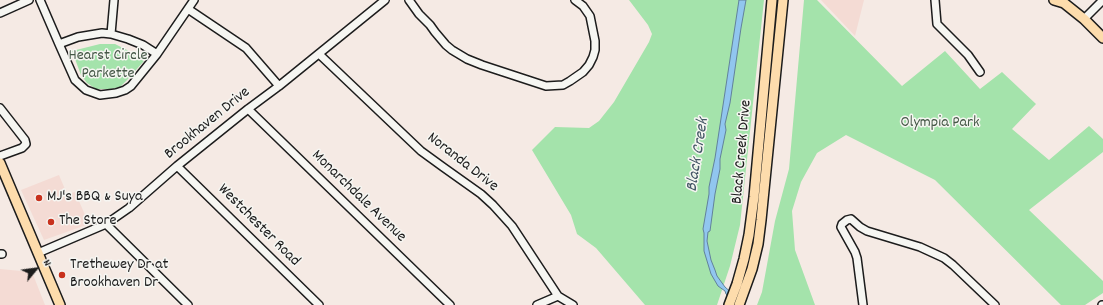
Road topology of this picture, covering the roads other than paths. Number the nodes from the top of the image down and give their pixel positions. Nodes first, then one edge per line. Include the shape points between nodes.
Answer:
1 (29, 0) edge
2 (40, 0) edge
3 (114, 0) edge
4 (194, 0) edge
5 (385, 0) edge
6 (409, 0) edge
7 (575, 0) edge
8 (772, 0) edge
9 (783, 0) edge
10 (935, 0) edge
11 (1054, 0) edge
12 (1103, 0) edge
13 (1064, 2) edge
14 (188, 8) junction
15 (0, 13) edge
16 (1084, 19) junction
17 (111, 34) junction
18 (1103, 38) edge
19 (59, 44) junction
20 (157, 54) junction
21 (319, 54) junction
22 (980, 72) dead end
23 (279, 86) junction
24 (0, 108) edge
25 (248, 109) junction
26 (0, 156) edge
27 (0, 163) edge
28 (177, 166) junction
29 (106, 224) junction
30 (38, 253) junction
31 (558, 296) junction
32 (60, 305) edge
33 (188, 305) edge
34 (319, 305) edge
35 (450, 305) edge
36 (537, 305) edge
37 (573, 305) edge
38 (729, 305) edge
39 (740, 305) edge
40 (863, 305) edge
41 (995, 305) edge

1 - 15 street
2 - 19 street
3 - 17 street
4 - 14 street
5 - 21 street, Brookhaven Drive
6 - 7 street via 446,45 459,55 546,86 563,85 570,81 583,72 593,57 595,42 590,16
8 - 38 main road, Black Creek Drive via 749,235
9 - 39 main road, Black Creek Drive via 758,244
10 - 22 street via 937,24 968,55
11 - 13 main road
12 - 16 street
13 - 16 main road
14 - 20 street
14 - 23 street via 246,48
16 - 18 main road
17 - 19 street via 93,34
17 - 20 street via 128,39
19 - 20 street via 75,80 86,90 100,95 116,93 132,86
21 - 23 street, Brookhaven Drive
21 - 31 street, Noranda Drive via 421,151 493,205 512,226
23 - 25 street, Brookhaven Drive
24 - 26 street via 26,144
25 - 28 street, Brookhaven Drive
25 - 35 street, Monarchdale Avenue
27 - 30 main road
28 - 29 street, Brookhaven Drive via 129,208
28 - 34 street, Westchester Road
29 - 30 street, Brookhaven Drive
29 - 33 street
30 - 32 main road
31 - 36 street
31 - 37 street, Noranda Drive
40 - 41 street via 858,258 841,227 851,219 867,231 920,247 944,258

